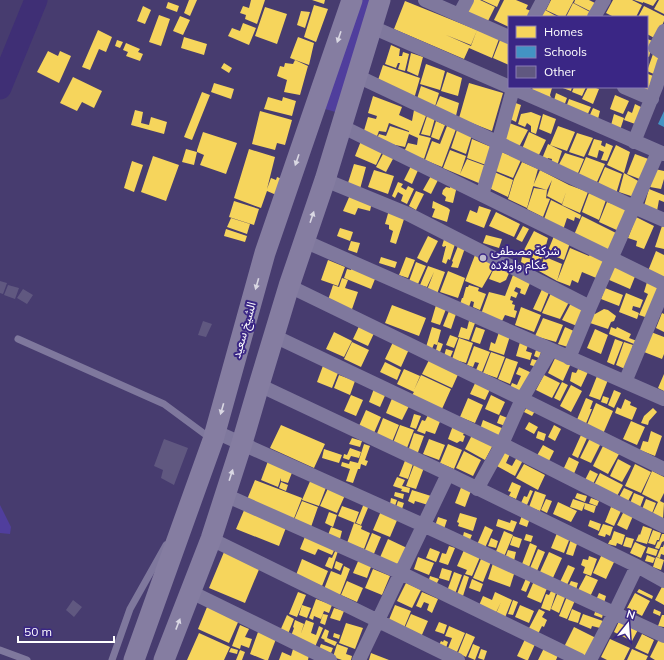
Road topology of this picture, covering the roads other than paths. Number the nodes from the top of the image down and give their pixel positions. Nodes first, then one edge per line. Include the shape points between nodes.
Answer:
1 (352, 0) edge
2 (380, 0) edge
3 (425, 0) edge
4 (466, 0) edge
5 (543, 0) edge
6 (604, 0) edge
7 (459, 15) junction
8 (535, 16) edge
9 (595, 16) edge
10 (372, 27) junction
11 (664, 31) edge
12 (508, 37) edge
13 (664, 54) edge
14 (664, 62) edge
15 (357, 76) junction
16 (508, 87) edge
17 (626, 88) edge
18 (513, 89) joint
19 (652, 99) junction
20 (341, 126) junction
21 (634, 142) junction
22 (498, 143) junction
23 (661, 153) edge
24 (325, 180) junction
25 (482, 195) junction
26 (634, 207) junction
27 (664, 220) edge
28 (304, 241) junction
29 (611, 258) junction
30 (664, 284) edge
31 (289, 286) junction
32 (664, 289) edge
33 (590, 307) junction
34 (274, 336) junction
35 (18, 339) dead end
36 (551, 350) junction
37 (569, 358) junction
38 (625, 382) junction
39 (259, 385) junction
40 (522, 399) junction
41 (664, 399) edge
42 (214, 436) junction
43 (242, 443) junction
44 (502, 444) junction
45 (664, 469) edge
46 (448, 474) junction
47 (477, 489) junction
48 (195, 492) junction
49 (225, 495) junction
50 (423, 525) junction
51 (664, 526) edge
52 (172, 533) dead end
53 (211, 539) junction
54 (168, 540) dead end
55 (637, 566) junction
56 (401, 573) junction
57 (664, 581) edge
58 (191, 592) junction
59 (614, 614) junction
60 (378, 621) junction
61 (664, 636) edge
62 (0, 650) edge
63 (27, 660) edge
64 (112, 660) edge
65 (134, 660) edge
66 (164, 660) edge
67 (330, 660) edge
68 (360, 660) edge
69 (458, 660) edge
70 (580, 660) edge
71 (590, 660) edge

1 -> 42 main road, الشيخ سعيد via 265,253
2 - 10 main road
3 - 7 street
4 - 7 street
5 - 8 street
6 - 9 street
7 - 12 street
10 - 15 main road
10 - 16 street
11 - 13 street via 655,48
14 - 19 street
15 - 20 main road
15 - 22 street
17 - 19 street
18 - 21 street
18 - 22 street
19 - 21 street
20 - 24 main road
20 - 25 street
21 - 23 street
22 - 25 street
22 - 26 street
23 - 26 street
28 -> 24 main road
24 - 33 street via 408,214
25 - 29 street
26 - 27 street
26 - 29 street
28 - 31 main road
28 - 36 street
29 - 30 street
29 - 33 street
31 - 34 main road
31 - 40 street
32 - 38 street
33 - 37 street
34 - 39 main road
34 - 44 street
35 - 42 lane via 164,404
36 - 37 street
36 - 40 street
37 - 38 street
38 - 41 street
39 - 43 main road
39 - 46 street
40 - 44 street
40 - 45 street
42 - 43 street
42 - 48 main road, الشيخ سعيد
49 -> 43 main road
43 - 50 street
44 - 47 street
44 - 51 street
46 - 47 street
46 - 50 street
47 - 55 street
48 - 52 lane
48 - 65 main road, الشيخ سعيد
49 - 53 main road
49 - 56 street
50 - 56 street
50 - 59 street
53 - 58 main road
53 - 60 street
54 - 64 lane via 130,609
55 - 57 street
55 - 59 street
56 - 60 street
56 - 70 street
66 -> 58 main road
58 - 67 street
59 - 61 street
59 - 71 street
60 - 68 street
60 - 69 street
62 - 63 lane

